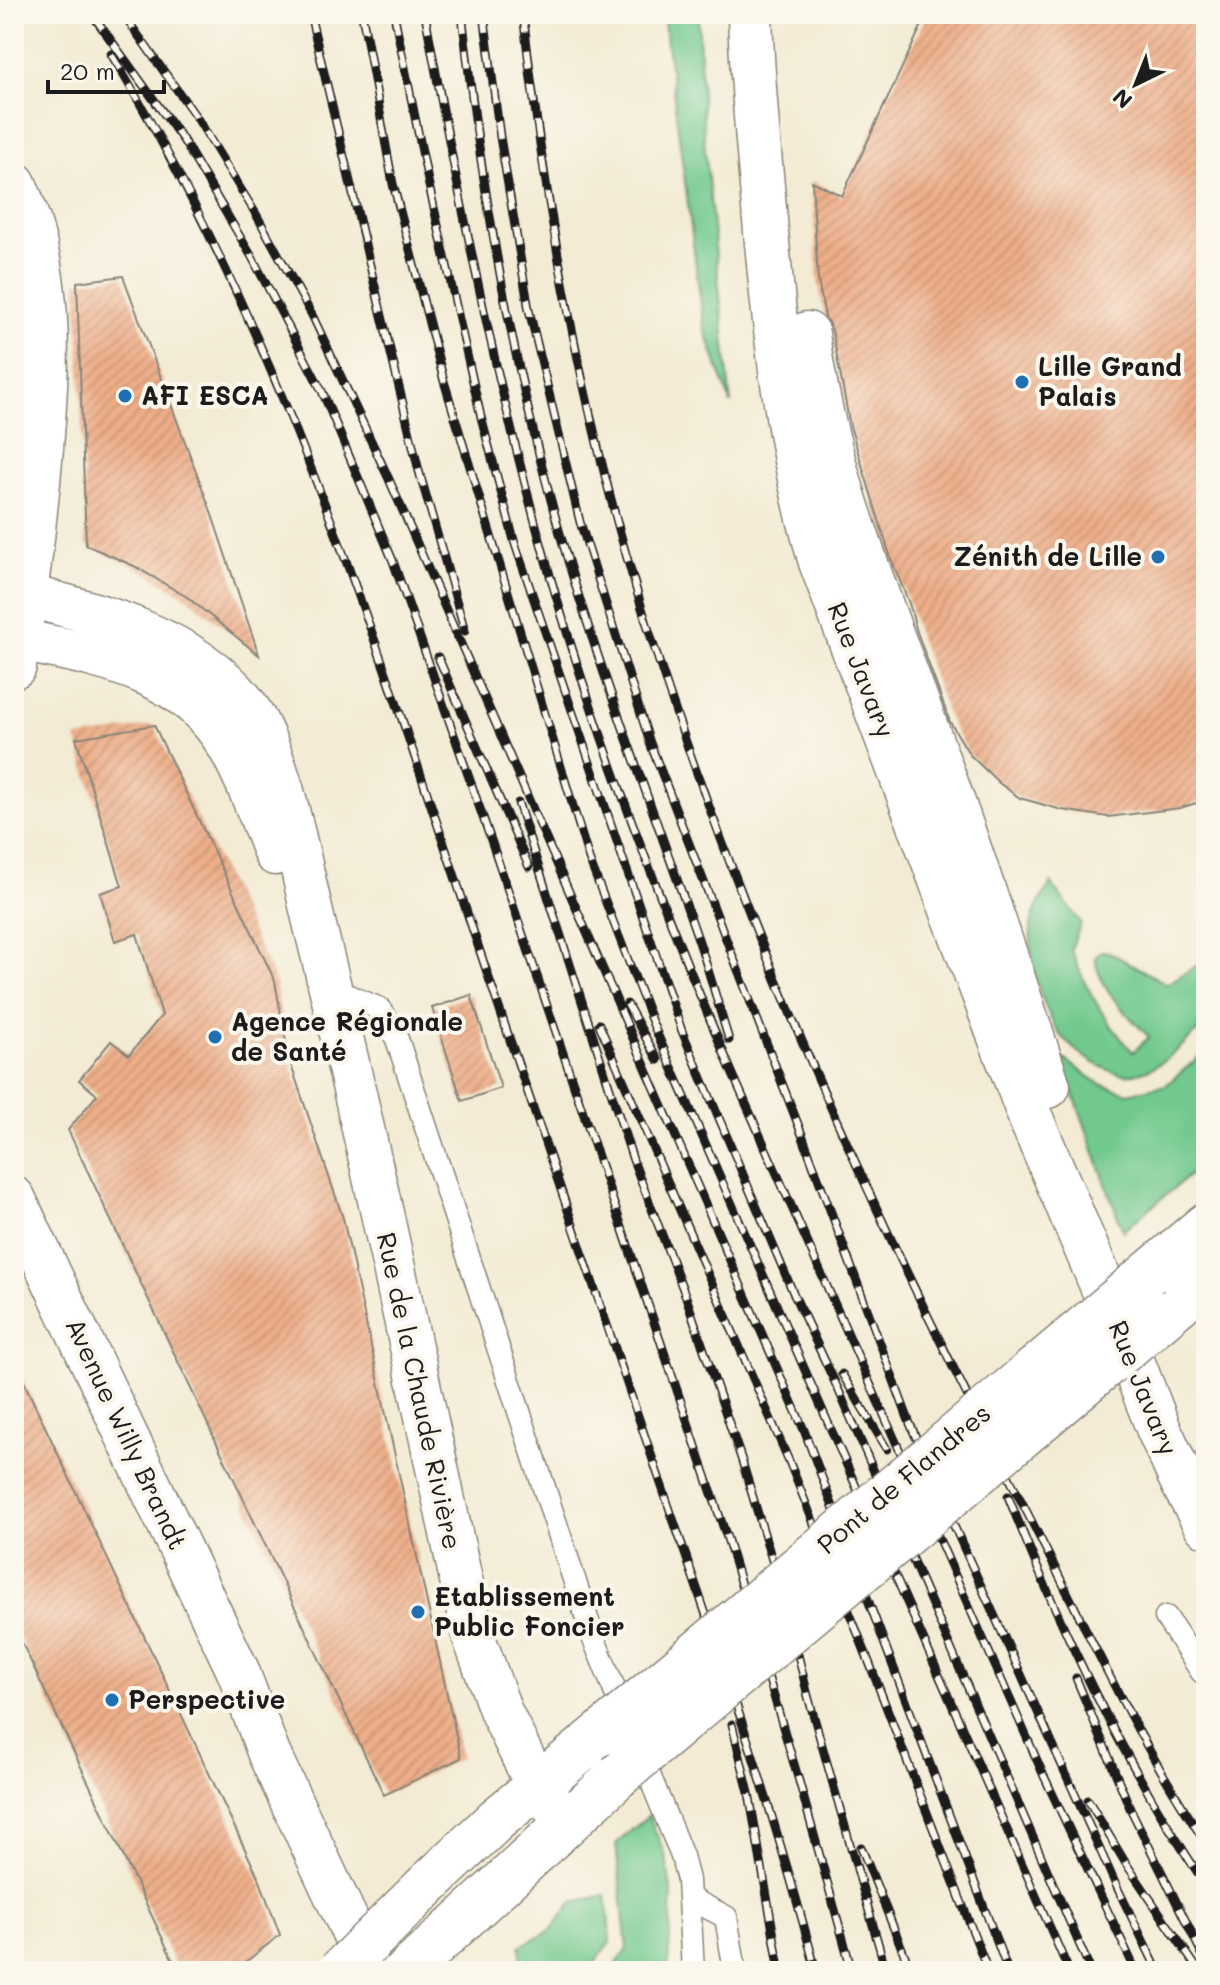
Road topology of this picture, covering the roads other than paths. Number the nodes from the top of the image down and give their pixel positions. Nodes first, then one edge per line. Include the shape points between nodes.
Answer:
1 (750, 14) edge
2 (778, 14) edge
3 (14, 184) edge
4 (14, 275) edge
5 (14, 407) edge
6 (20, 594) edge
7 (15, 649) edge
8 (330, 988) junction
9 (14, 1198) edge
10 (1206, 1225) edge
11 (1206, 1281) edge
12 (1105, 1292) junction
13 (1206, 1525) edge
14 (1166, 1617) dead end
15 (238, 1671) junction
16 (1205, 1673) edge
17 (537, 1786) junction
18 (566, 1822) junction
19 (691, 1899) junction
20 (340, 1971) edge
21 (371, 1971) edge
22 (397, 1971) edge
23 (407, 1971) edge
24 (690, 1971) edge
25 (735, 1971) edge

1 - 12 main road, Rue Javary via 772,299 808,520 836,607 1031,1119
2 - 12 main road, Rue Javary via 792,221 826,440 1003,944 1059,1118
3 - 6 main road, Rue de la Chaude Rivière via 37,250 47,340 35,524
4 - 5 main road via 21,327
6 - 7 main road, Rue de la Chaude Rivière
6 - 8 street, Rue de la Chaude Rivière via 74,606 161,641 205,666 242,700 264,740 282,791
7 - 8 street, Rue de la Chaude Rivière via 80,654 160,679 213,724 243,775
8 - 17 street, Rue de la Chaude Rivière via 473,1635 501,1712
8 - 19 lane via 380,1009 397,1039 593,1637 682,1856
9 - 15 street, Avenue Willy Brandt
10 - 17 main road, Pont de Flandres, bridge
11 - 18 main road, Pont de Flandres, bridge
12 - 13 main road, Rue Javary via 1168,1450
14 - 16 lane
15 - 21 street, Avenue Willy Brandt via 269,1754
15 - 22 street, Avenue Willy Brandt via 285,1746
17 - 18 street, Rue de la Chaude Rivière
17 - 20 main road, Pont de Flandres, bridge
18 - 23 main road, Pont de Flandres
19 - 24 lane
19 - 25 lane via 726,1917

